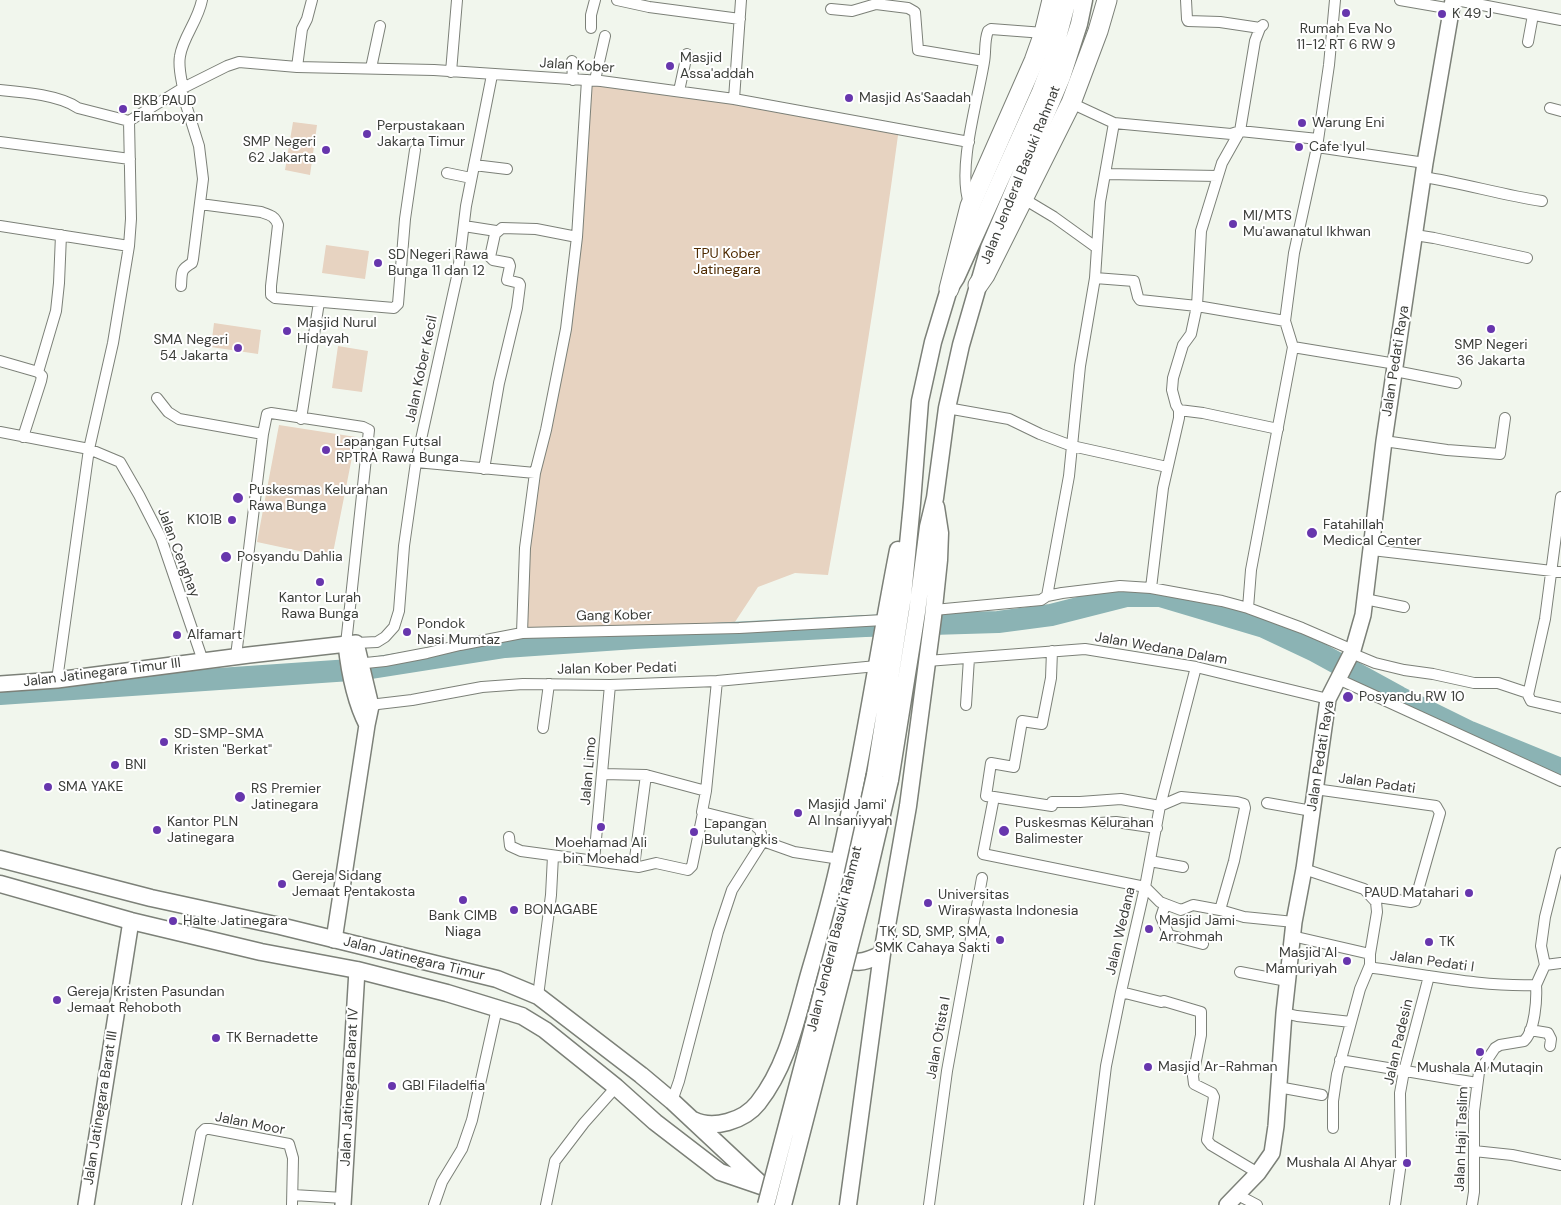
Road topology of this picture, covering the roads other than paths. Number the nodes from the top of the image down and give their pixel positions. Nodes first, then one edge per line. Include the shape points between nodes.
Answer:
1 (202, 0) edge
2 (312, 0) edge
3 (458, 0) edge
4 (595, 0) edge
5 (616, 0) edge
6 (741, 0) edge
7 (1052, 0) edge
8 (1068, 0) edge
9 (1084, 0) edge
10 (1107, 0) edge
11 (1186, 0) edge
12 (1336, 0) edge
13 (1400, 0) edge
14 (867, 3) edge
15 (1454, 3) edge
16 (831, 9) dead end
17 (1533, 15) junction
18 (740, 19) junction
19 (1561, 20) edge
20 (380, 26) dead end
21 (591, 28) dead end
22 (1044, 33) junction
23 (605, 36) dead end
24 (1528, 42) dead end
25 (687, 54) dead end
26 (572, 61) dead end
27 (984, 61) junction
28 (298, 66) junction
29 (371, 68) junction
30 (452, 72) junction
31 (492, 75) junction
32 (572, 80) junction
33 (591, 80) junction
34 (182, 89) junction
35 (0, 90) edge
36 (679, 91) junction
37 (734, 99) junction
38 (1071, 103) junction
39 (1550, 108) dead end
40 (1561, 111) edge
41 (129, 120) junction
42 (1114, 123) junction
43 (1240, 131) junction
44 (0, 142) edge
45 (969, 142) junction
46 (1318, 143) junction
47 (414, 150) dead end
48 (130, 159) junction
49 (474, 165) junction
50 (506, 170) dead end
51 (1424, 170) junction
52 (447, 173) dead end
53 (1105, 174) junction
54 (1218, 176) junction
55 (471, 178) junction
56 (1024, 199) junction
57 (1542, 201) dead end
58 (200, 204) junction
59 (970, 206) junction
60 (0, 226) edge
61 (464, 226) junction
62 (496, 232) junction
63 (1415, 235) junction
64 (61, 236) junction
65 (577, 237) junction
66 (129, 246) junction
67 (1097, 248) junction
68 (1526, 258) dead end
69 (1095, 278) junction
70 (978, 285) junction
71 (181, 286) dead end
72 (949, 289) junction
73 (319, 302) junction
74 (1197, 306) junction
75 (1285, 321) junction
76 (1293, 347) junction
77 (0, 361) edge
78 (1395, 367) junction
79 (38, 372) junction
80 (1456, 383) dead end
81 (157, 398) dead end
82 (946, 408) junction
83 (1179, 410) junction
84 (1505, 418) dead end
85 (301, 419) junction
86 (1278, 428) junction
87 (0, 432) edge
88 (263, 434) junction
89 (23, 437) junction
90 (1384, 441) junction
91 (1072, 446) junction
92 (89, 449) junction
93 (416, 462) junction
94 (1167, 467) junction
95 (484, 469) junction
96 (535, 473) junction
97 (912, 492) junction
98 (1561, 497) edge
99 (935, 498) junction
100 (1372, 550) junction
101 (1556, 571) edge
102 (1151, 588) junction
103 (1047, 596) junction
104 (1365, 599) junction
105 (1404, 607) dead end
106 (1248, 608) junction
107 (933, 614) junction
108 (884, 621) junction
109 (522, 633) junction
110 (351, 644) junction
111 (1052, 652) junction
112 (1351, 654) junction
113 (236, 656) junction
114 (927, 658) junction
115 (969, 658) junction
116 (203, 661) junction
117 (355, 666) junction
118 (877, 666) junction
119 (1196, 667) junction
120 (1339, 678) junction
121 (57, 680) junction
122 (717, 681) junction
123 (0, 684) edge
124 (549, 684) junction
125 (610, 685) junction
126 (1528, 692) junction
127 (1328, 699) junction
128 (966, 705) dead end
129 (365, 708) junction
130 (1561, 708) edge
131 (543, 728) dead end
132 (603, 774) junction
133 (646, 775) junction
134 (882, 778) junction
135 (1561, 781) edge
136 (1315, 789) junction
137 (706, 791) junction
138 (994, 797) junction
139 (1267, 803) dead end
140 (1160, 806) junction
141 (1312, 811) junction
142 (704, 813) junction
143 (1099, 823) dead end
144 (1156, 828) junction
145 (509, 836) dead end
146 (763, 841) junction
147 (1561, 852) edge
148 (553, 856) junction
149 (0, 859) edge
150 (840, 859) junction
151 (594, 861) junction
152 (1150, 861) junction
153 (634, 866) junction
154 (1183, 867) dead end
155 (1304, 869) junction
156 (982, 878) dead end
157 (0, 884) edge
158 (1145, 888) junction
159 (1371, 896) junction
160 (1165, 904) junction
161 (1220, 910) junction
162 (131, 921) junction
163 (1293, 929) junction
164 (820, 936) junction
165 (334, 940) junction
166 (1203, 944) dead end
167 (882, 954) junction
168 (1370, 954) junction
169 (1561, 962) edge
170 (1370, 965) junction
171 (1545, 965) junction
172 (436, 966) junction
173 (357, 970) junction
174 (1240, 972) dead end
175 (1429, 976) junction
176 (1287, 981) junction
177 (1536, 985) junction
178 (431, 988) junction
179 (1121, 992) junction
180 (538, 996) junction
181 (497, 1008) junction
182 (1284, 1013) junction
183 (1351, 1022) junction
184 (1530, 1030) junction
185 (1550, 1046) dead end
186 (1340, 1060) junction
187 (1404, 1071) junction
188 (1477, 1083) junction
189 (616, 1087) junction
190 (1278, 1088) junction
191 (1322, 1095) dead end
192 (672, 1101) junction
193 (693, 1120) junction
194 (1333, 1128) dead end
195 (1474, 1151) junction
196 (1561, 1165) edge
197 (1258, 1173) junction
198 (765, 1187) junction
199 (1231, 1199) edge
200 (293, 1200) edge
201 (343, 1201) edge
202 (86, 1205) edge
203 (186, 1205) edge
204 (434, 1205) edge
205 (546, 1205) edge
206 (766, 1205) edge
207 (783, 1205) edge
208 (848, 1205) edge
209 (930, 1205) edge
210 (1089, 1205) edge
211 (1257, 1205) edge
212 (1395, 1205) edge
213 (1472, 1205) edge

1 - 34 street via 198,17 180,54
2 - 28 street via 302,29
3 - 30 street
4 - 21 street
5 - 18 street
6 - 18 street
7 - 22 highway
8 - 72 main road, Jalan Jenderal Basuki Rahmat via 1040,92
9 - 70 main road, Jalan Jenderal Basuki Rahmat via 1062,76 989,248
10 - 38 highway
11 - 43 street via 1188,21 1261,27 1255,41
12 - 46 street
13 - 15 street
14 - 16 street via 852,11
14 - 27 street via 916,12 918,50 921,52
15 - 17 street
15 - 51 street, Jalan Pedati Raya
17 - 19 street
17 - 24 street
18 - 37 street
20 - 29 street
22 - 27 street via 991,29 987,34
22 - 59 highway via 1014,110
23 - 33 street
25 - 36 street
26 - 32 street
27 - 45 street
28 - 29 street, Jalan Kober
28 - 34 street, Jalan Kober via 240,62
29 - 30 street, Jalan Kober
30 - 31 street, Jalan Kober
31 - 32 street, Jalan Kober
31 - 49 street, Jalan Kober Kecil
32 - 33 street, Jalan Kober
33 - 36 street, Jalan Kober
33 - 65 street
34 - 41 street, Jalan Kober
34 - 58 street via 199,146 203,178
35 - 41 street via 39,94 78,108
36 - 37 street, Jalan Kober
37 - 45 street, Jalan Kober
38 - 42 street
38 - 56 highway
39 - 40 street
41 - 48 street
42 - 43 street via 1231,134
42 - 53 street
43 - 46 street
43 - 54 street
44 - 48 street
45 - 59 street via 965,183
46 - 51 street
46 - 75 street via 1294,253
47 - 73 street via 397,306
48 - 66 street
49 - 50 street
49 - 55 street, Jalan Kober Kecil
51 - 57 street via 1456,182
51 - 63 street, Jalan Pedati Raya
52 - 55 street
53 - 54 street
53 - 67 street
54 - 74 street via 1202,231
55 - 61 street, Jalan Kober Kecil
56 - 67 street
56 - 70 highway
58 - 71 street via 193,259 182,271
58 - 73 street via 270,214 276,218 271,295
59 - 72 highway
60 - 64 street
61 - 62 street
61 - 93 street, Jalan Kober Kecil via 458,272
62 - 65 street via 502,228 536,229
62 - 95 street via 490,257 508,263 507,280 520,285
63 - 68 street
63 - 78 street, Jalan Pedati Raya
64 - 66 street
64 - 79 street via 56,310
65 - 96 street via 566,329
66 - 92 street via 113,344
67 - 69 street
69 - 74 street via 1134,281 1140,300
69 - 91 street via 1080,366
70 - 82 main road, Jalan Jenderal Basuki Rahmat
72 - 97 main road, Jalan Jenderal Basuki Rahmat via 920,400
73 - 85 street
74 - 75 street
74 - 83 street via 1191,334 1183,345 1173,378 1172,390
75 - 76 street
76 - 78 street
76 - 86 street
77 - 79 street
78 - 80 street
78 - 90 street, Jalan Pedati Raya
79 - 89 street via 42,376 41,381
81 - 88 street via 168,412 179,419
82 - 91 street via 1009,419
82 - 99 main road, Jalan Jenderal Basuki Rahmat
83 - 86 street
83 - 94 street
84 - 90 street via 1500,454
85 - 88 street via 267,414
85 - 110 street via 369,430
86 - 106 street via 1251,570
87 - 89 street, Jalan Cenghay
88 - 113 street
89 - 92 street, Jalan Cenghay
90 - 100 street, Jalan Pedati Raya
91 - 94 street
91 - 103 street
92 - 116 street, Jalan Cenghay via 120,462 140,494 161,538
92 - 121 street
93 - 95 street
93 - 110 street, Jalan Kober Kecil via 394,627 377,642
94 - 102 street
95 - 96 street
96 - 109 street via 525,548
97 - 108 main road, Jalan Jenderal Basuki Rahmat
97 - 134 main road, Jalan Jenderal Basuki Rahmat
98 - 101 street
99 - 107 main road, Jalan Jenderal Basuki Rahmat via 940,534
99 - 134 main road, Jalan Jenderal Basuki Rahmat via 928,526 911,652
100 - 101 street
100 - 104 street, Jalan Pedati Raya
101 - 126 street
102 - 103 street via 1120,586
102 - 106 street
103 - 107 street via 1044,600
104 - 105 street
104 - 112 street, Jalan Pedati Raya
106 - 112 street via 1302,628
107 - 114 main road, Jalan Jenderal Basuki Rahmat
108 - 109 street, Gang Kober
108 - 118 main road, Jalan Jenderal Basuki Rahmat
109 - 117 street, Gang Kober
110 - 113 street, Jalan Jatinegara Timur III
110 - 117 street
111 - 115 street, Jalan Wedana Dalam
111 - 119 street, Jalan Wedana Dalam via 1085,649
111 - 138 street via 1051,678 1042,724 1022,721 1014,767 991,763 986,796
112 - 120 street, Jalan Pedati Raya
112 - 126 street via 1404,670 1498,683
113 - 116 street, Jalan Jatinegara Timur III
114 - 115 street, Jalan Wedana Dalam
114 - 167 main road, Jalan Jenderal Basuki Rahmat via 908,806
115 - 128 street
116 - 121 street, Jalan Jatinegara Timur III
117 - 129 street
118 - 122 street, Jalan Kober Pedati
118 - 150 main road, Jalan Jenderal Basuki Rahmat
119 - 127 street, Jalan Wedana Dalam
119 - 140 street, Jalan Wedana
120 - 127 street, Jalan Pedati Raya
120 - 135 street
121 - 123 street, Jalan Jatinegara Timur III
122 - 125 street, Jalan Kober Pedati
122 - 137 street
124 - 125 street, Jalan Kober Pedati
124 - 129 street, Jalan Kober Pedati via 482,687
124 - 131 street
125 - 132 street, Jalan Limo
126 - 130 street via 1531,700
127 - 136 street, Jalan Pedati Raya
129 - 165 street via 367,725
132 - 133 street
132 - 151 street, Jalan Limo
133 - 137 street
133 - 153 street
134 - 206 main road, Jalan Jenderal Basuki Rahmat, bridge
134 - 207 main road, Jalan Jenderal Basuki Rahmat, bridge via 864,887
136 - 141 street, Jalan Pedati Raya
136 - 159 street, Jalan Padati via 1436,806 1440,813 1415,900
137 - 142 street via 701,810
138 - 140 street via 1052,806 1052,802 1122,799
138 - 158 street via 983,854
139 - 141 street
140 - 144 street, Jalan Wedana
140 - 161 street via 1181,797 1244,804 1246,808 1239,841
141 - 155 street, Jalan Pedati Raya
142 - 146 street via 754,825 760,830
142 - 153 street via 691,868 685,870 656,863
143 - 144 street
144 - 152 street, Jalan Wedana
145 - 148 street via 510,846 514,849
146 - 150 street via 794,852
146 - 192 street via 732,890
147 - 171 street via 1545,917 1542,946
148 - 151 street
148 - 180 street
149 - 165 main road, Jalan Jatinegara Timur
150 - 164 main road, Jalan Jenderal Basuki Rahmat
151 - 153 street
152 - 154 street
152 - 158 street, Jalan Wedana
155 - 159 street via 1364,888
155 - 163 street, Jalan Pedati Raya
156 - 209 street, Jalan Otista I via 947,1071
157 - 162 main road, Jalan Jatinegara Timur
158 - 160 street
158 - 179 street, Jalan Wedana
159 - 168 street, Jalan Pedati I via 1376,902 1377,912
160 - 161 street via 1181,910 1194,905
160 - 166 street via 1161,917 1169,936
161 - 163 street
162 - 173 main road, Jalan Jatinegara Timur via 260,952
162 - 202 street, Jalan Jatinegara Barat III
163 - 168 street
163 - 176 street, Jalan Pedati Raya
164 - 167 main road via 830,953 850,962 864,962
164 - 193 main road, Jalan Jenderal Basuki Rahmat via 790,1043 775,1078 757,1105 728,1122 706,1124
165 - 172 main road, Jalan Jatinegara Timur
167 - 208 main road, Jalan Jenderal Basuki Rahmat
168 - 170 street, Jalan Pedati I
169 - 171 street
170 - 175 street, Jalan Pedati I
170 - 183 street
171 - 177 street
172 - 178 main road
172 - 180 main road, Jalan Jatinegara Timur via 507,982
173 - 178 main road, Jalan Jatinegara Timur
173 - 201 street, Jalan Jatinegara Barat IV
174 - 176 street
175 - 177 street, Jalan Pedati I via 1489,984
175 - 187 street, Jalan Padesin
176 - 182 street, Jalan Pedati Raya
177 - 184 street
178 - 181 main road, Jalan Jatinegara Timur
179 - 197 street via 1201,1012 1193,1080 1214,1097 1207,1140
179 - 210 street, Jalan Wedana via 1106,1066
180 - 192 main road, Jalan Jatinegara Timur
181 - 189 main road, Jalan Jatinegara Timur via 522,1016 545,1030
181 - 204 street via 472,1120 462,1149 442,1182
182 - 183 street
182 - 190 street, Jalan Pedati Raya
183 - 186 street
184 - 185 street via 1548,1033
184 - 188 street, Jalan Haji Taslim via 1524,1041 1495,1048 1479,1072
186 - 187 street
186 - 194 street via 1333,1101
187 - 188 street
187 - 212 street, Jalan Padesin via 1400,1093 1401,1162
188 - 195 street, Jalan Haji Taslim
189 - 198 main road, Jalan Jatinegara Timur via 720,1172
189 - 205 street via 555,1162
190 - 191 street
190 - 197 street, Jalan Pedati Raya via 1272,1153
192 - 193 main road, Jalan Jatinegara Timur
193 - 198 main road, Jalan Jatinegara Timur
195 - 196 street
195 - 213 street, Jalan Haji Taslim
197 - 199 street, Jalan Pedati Raya
198 - 207 main road, Jalan Jatinegara Timur
199 - 211 street
200 - 201 street, Jalan Moor
200 - 203 street, Jalan Moor via 293,1158 289,1144 205,1130

